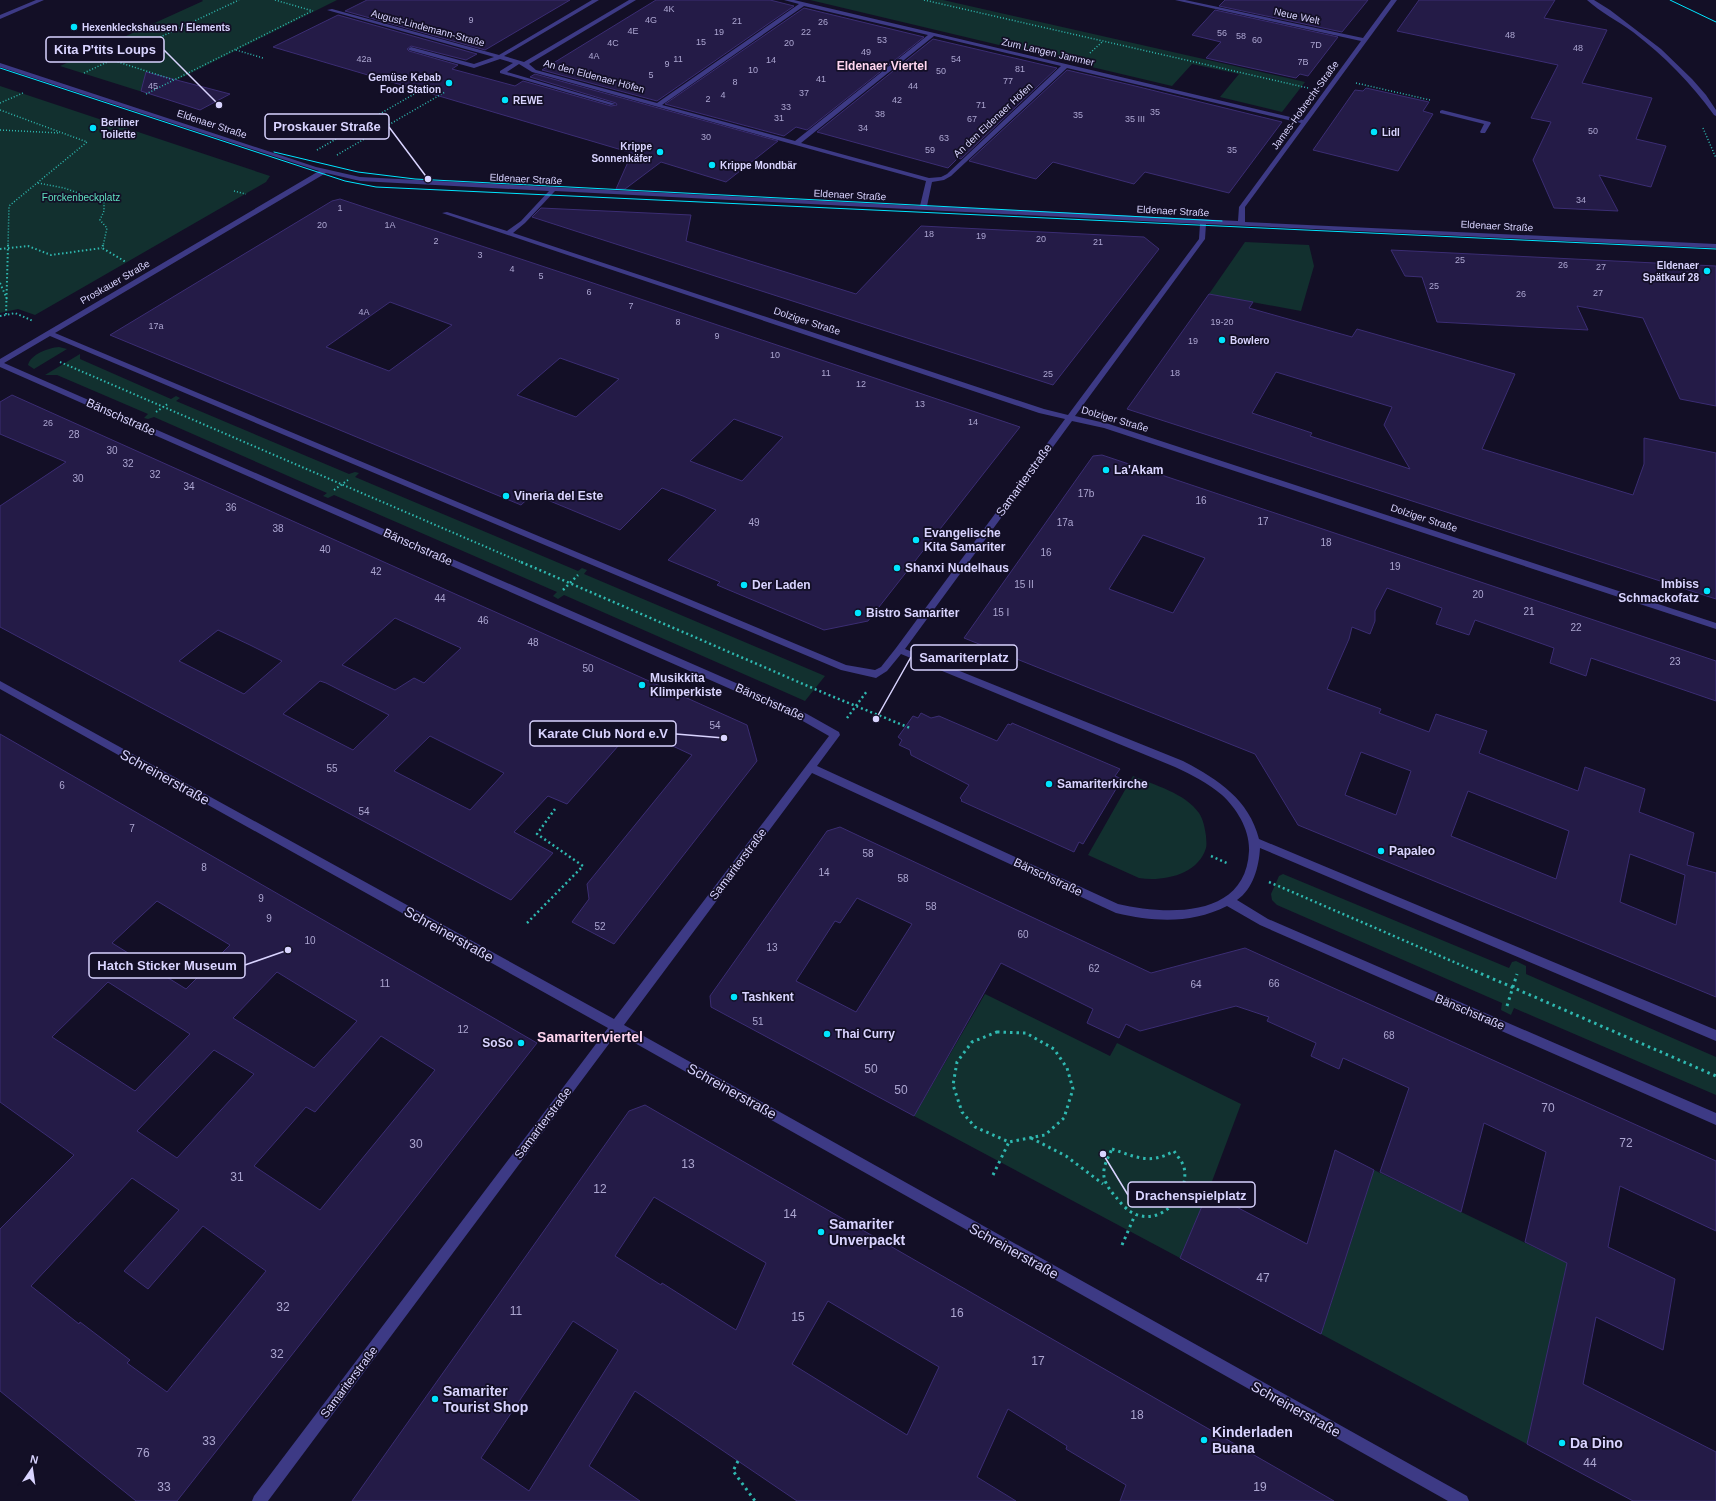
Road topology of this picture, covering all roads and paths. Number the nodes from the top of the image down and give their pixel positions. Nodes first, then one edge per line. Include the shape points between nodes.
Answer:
1 (41, 0) edge
2 (239, 0) edge
3 (275, 0) edge
4 (596, 0) edge
5 (633, 0) edge
6 (787, 0) edge
7 (924, 0) edge
8 (1178, 0) edge
9 (1394, 0) edge
10 (1590, 0) edge
11 (803, 4) junction
12 (330, 10) dead end
13 (0, 17) edge
14 (933, 34) junction
15 (1365, 40) junction
16 (411, 48) dead end
17 (236, 50) junction
18 (499, 57) junction
19 (263, 58) dead end
20 (111, 60) junction
21 (518, 62) junction
22 (525, 64) junction
23 (0, 65) edge
24 (1066, 65) junction
25 (80, 75) dead end
26 (174, 80) junction
27 (1356, 83) dead end
28 (428, 86) dead end
29 (1301, 86) dead end
30 (26, 91) dead end
31 (445, 92) dead end
32 (143, 95) dead end
33 (1431, 100) dead end
34 (0, 103) edge
35 (613, 104) dead end
36 (659, 104) junction
37 (0, 110) edge
38 (1442, 112) dead end
39 (1716, 114) edge
40 (1305, 122) junction
41 (0, 130) edge
42 (1483, 132) dead end
43 (63, 133) junction
44 (797, 144) junction
45 (317, 151) dead end
46 (334, 157) dead end
47 (324, 171) junction
48 (929, 180) junction
49 (38, 183) junction
50 (553, 190) junction
51 (234, 191) dead end
52 (250, 196) dead end
53 (923, 208) junction
54 (445, 213) dead end
55 (1203, 222) junction
56 (1242, 224) junction
57 (508, 234) junction
58 (1716, 246) edge
59 (9, 248) junction
60 (102, 248) junction
61 (0, 249) edge
62 (126, 262) dead end
63 (0, 283) edge
64 (7, 299) junction
65 (6, 314) junction
66 (0, 316) edge
67 (33, 321) dead end
68 (49, 333) junction
69 (0, 352) edge
70 (10, 356) junction
71 (60, 362) dead end
72 (0, 363) edge
73 (186, 391) junction
74 (162, 408) junction
75 (1070, 418) junction
76 (138, 424) junction
77 (365, 466) junction
78 (341, 485) junction
79 (317, 503) junction
80 (591, 562) junction
81 (569, 583) junction
82 (548, 604) junction
83 (1716, 626) edge
84 (898, 650) junction
85 (876, 674) junction
86 (0, 685) edge
87 (856, 706) junction
88 (910, 728) dead end
89 (835, 735) junction
90 (810, 767) junction
91 (555, 809) dead end
92 (1256, 842) junction
93 (1250, 874) junction
94 (1227, 900) junction
95 (527, 924) dead end
96 (1522, 955) junction
97 (1513, 988) junction
98 (1501, 1025) junction
99 (615, 1026) junction
100 (1716, 1036) edge
101 (1716, 1076) edge
102 (1716, 1119) edge
103 (1031, 1138) junction
104 (1009, 1142) junction
105 (993, 1175) dead end
106 (1104, 1185) junction
107 (1135, 1215) junction
108 (1122, 1245) dead end
109 (738, 1461) dead end
110 (259, 1501) edge
111 (755, 1501) edge
112 (1462, 1501) edge

1 - 13 street
2 - 20 path
3 - 17 path via 312,11
4 - 18 street, August-Lindemann-Straße
5 - 22 street
6 - 11 street, Zum Langen Jammer
7 - 29 path
8 - 15 street, Neue Welt
9 - 15 street, James-Hobrecht-Straße
10 - 39 street via 1655,47 1685,75
11 - 14 street, Zum Langen Jammer
11 - 36 street
12 - 18 street, August-Lindemann-Straße
14 - 24 street, Zum Langen Jammer
14 - 44 street
15 - 40 street, James-Hobrecht-Straße
16 - 18 street via 474,66
17 - 19 path
17 - 26 path
18 - 21 street, August-Lindemann-Straße
20 - 25 path
20 - 26 path
21 - 22 street, August-Lindemann-Straße
21 - 35 street via 502,72
22 - 36 street, An den Eldenaer Höfen via 534,70
23 - 47 street, Eldenaer Straße
24 - 40 street, Zum Langen Jammer
24 - 48 street, An den Eldenaer Höfen via 949,175 942,179
26 - 32 path
27 - 33 path
28 - 45 path
30 - 34 path
31 - 46 path
36 - 44 street, An den Eldenaer Höfen
37 - 43 path
38 - 42 street via 1488,123
40 - 56 street, James-Hobrecht-Straße via 1240,210
41 - 43 path via 36,134
43 - 49 path via 87,142
44 - 48 street, An den Eldenaer Höfen
47 - 50 street, Eldenaer Straße via 360,179
47 - 68 street, Proskauer Straße
48 - 53 street
49 - 59 path via 9,206
49 - 60 path via 64,188 104,202 100,220 107,228
50 - 53 street, Eldenaer Straße
50 - 57 street
51 - 52 path
53 - 55 street, Eldenaer Straße
54 - 57 street, Dolziger Straße
55 - 56 street, Eldenaer Straße
55 - 75 street, Samariterstraße via 1202,239
56 - 58 street, Eldenaer Straße
57 - 75 street, Dolziger Straße via 1042,411
59 - 60 path via 28,246 51,255
59 - 61 path
59 - 64 path
60 - 62 path
63 - 64 path
64 - 65 path
65 - 66 path
65 - 67 path via 15,313
68 - 70 street, Proskauer Straße
68 - 73 street
69 - 70 street
70 - 72 street, Proskauer Straße
71 - 74 path
72 - 76 street, Bänschstraße
73 - 74 path
73 - 77 street
74 - 76 path
74 - 78 path
75 - 83 street, Dolziger Straße via 1106,426
75 - 84 street, Samariterstraße
76 - 79 street, Bänschstraße
77 - 78 path
77 - 80 street
78 - 79 path
78 - 81 path
79 - 82 street, Bänschstraße
80 - 81 path
80 - 85 street via 844,668
81 - 82 path
81 - 87 path
82 - 89 street, Bänschstraße via 804,717
84 - 85 street, Samariterstraße via 884,669
84 - 92 street, Bänschstraße via 1179,764 1210,780 1232,799 1250,824
85 - 87 path
86 - 99 street, Schreinerstraße
87 - 88 path
87 - 89 path
89 - 90 street, Samariterstraße
90 - 94 street, Bänschstraße via 1116,908 1142,914 1169,916 1192,914 1214,908
90 - 99 street, Samariterstraße
91 - 95 path via 537,834 584,866
92 - 93 street, Bänschstraße
92 - 96 street
93 - 94 street, Bänschstraße via 1241,890
93 - 97 path
94 - 98 street, Bänschstraße via 1264,922
96 - 97 path
96 - 100 street
97 - 98 path
97 - 101 path
98 - 102 street, Bänschstraße
99 - 110 street, Samariterstraße
99 - 112 street, Schreinerstraße
103 - 104 path
103 - 104 path via 1045,1136 1064,1118 1072,1089 1067,1068 1054,1049 1026,1033 997,1032 972,1042 957,1062 953,1085 962,1112 975,1127
103 - 106 path via 1066,1156
104 - 105 path
106 - 107 path
106 - 107 path via 1103,1166 1112,1149 1152,1161 1165,1157 1174,1150 1184,1168 1184,1187 1174,1205 1159,1216
107 - 108 path
109 - 111 path via 733,1471

